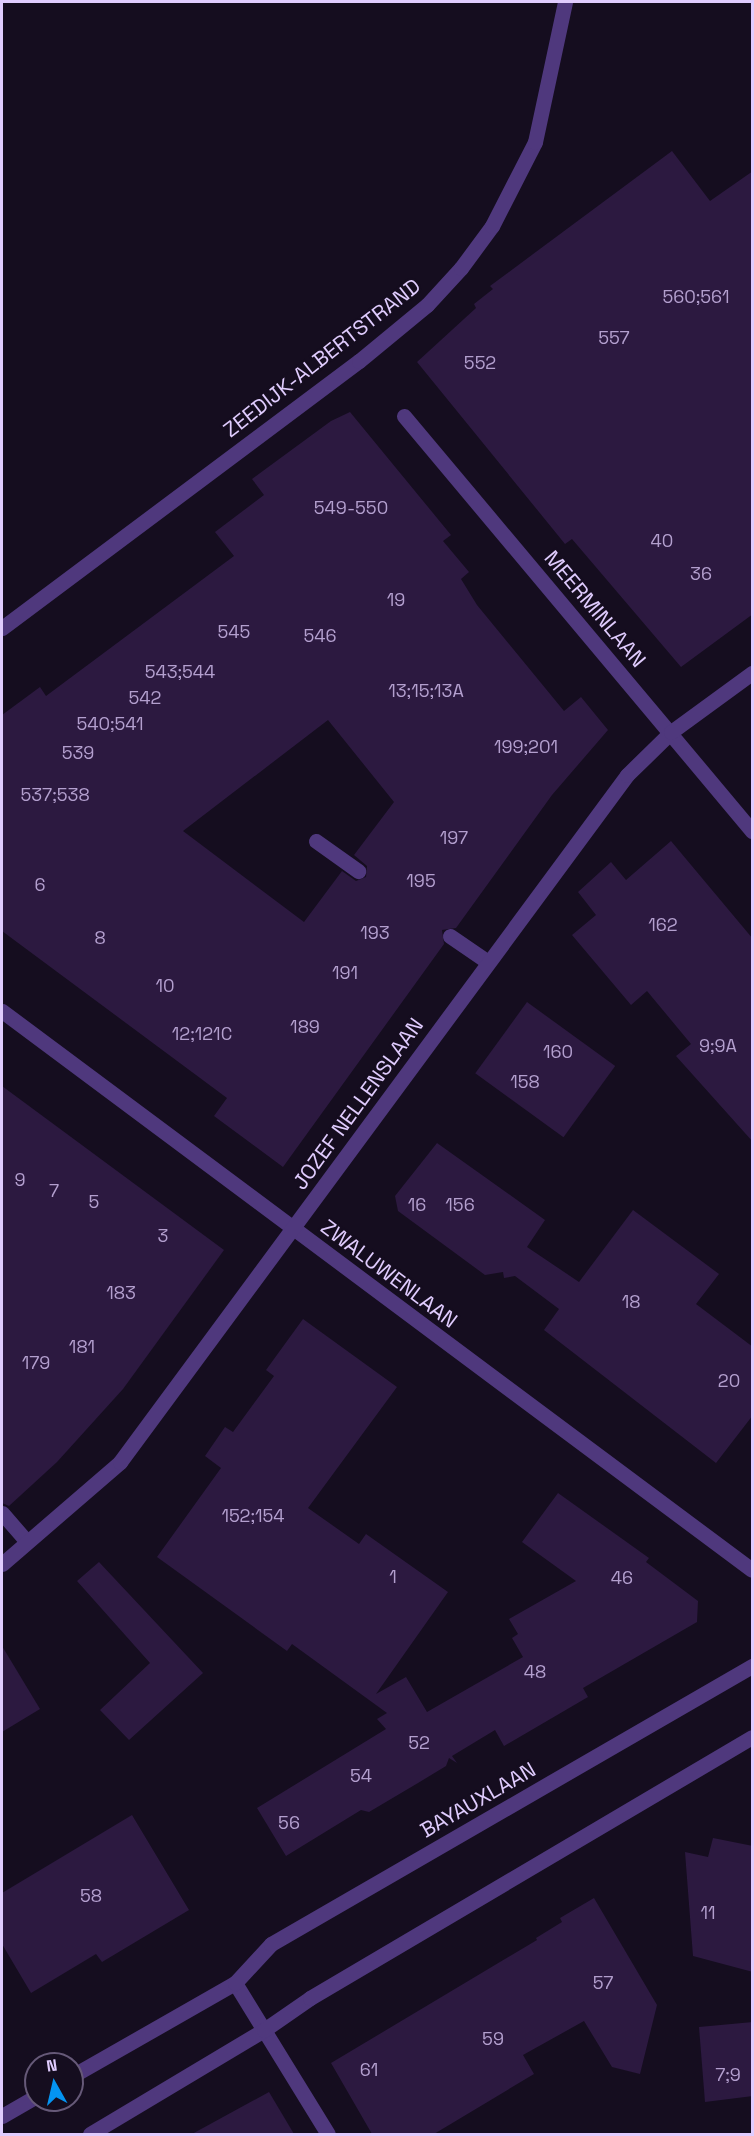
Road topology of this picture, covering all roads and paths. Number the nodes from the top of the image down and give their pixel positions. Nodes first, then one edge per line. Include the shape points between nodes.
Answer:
1 (566, 2) edge
2 (404, 416) dead end
3 (2, 628) edge
4 (753, 673) edge
5 (671, 732) junction
6 (753, 831) edge
7 (316, 841) dead end
8 (358, 871) dead end
9 (450, 936) dead end
10 (489, 962) junction
11 (2, 1011) edge
12 (293, 1228) junction
13 (2, 1513) edge
14 (27, 1542) junction
15 (2, 1564) edge
16 (753, 1570) edge
17 (753, 1666) edge
18 (753, 1737) edge
19 (235, 1983) junction
20 (264, 2031) junction
21 (84, 2069) edge
22 (24, 2103) edge
23 (2, 2116) edge
24 (90, 2134) edge
25 (328, 2134) edge

1 - 3 street, ZEEDIJK-ALBERTSTRAND via 535,142 492,226 461,268 427,305 359,361
2 - 5 street, MEERMINLAAN
4 - 5 street, JOZEF NELLENSLAAN
5 - 6 street, MEERMINLAAN
5 - 10 street, JOZEF NELLENSLAAN via 627,775
7 - 8 street
9 - 10 street
10 - 12 street, JOZEF NELLENSLAAN
11 - 12 street, ZWALUWENLAAN
12 - 14 street, JOZEF NELLENSLAAN via 120,1462
12 - 16 street, ZWALUWENLAAN
13 - 14 street
14 - 15 street, JOZEF NELLENSLAAN
17 - 19 street, BAYAUXLAAN via 271,1944
18 - 20 street via 310,1998
19 - 20 street
19 - 21 street, BAYAUXLAAN
20 - 24 street
20 - 25 street
22 - 23 street

